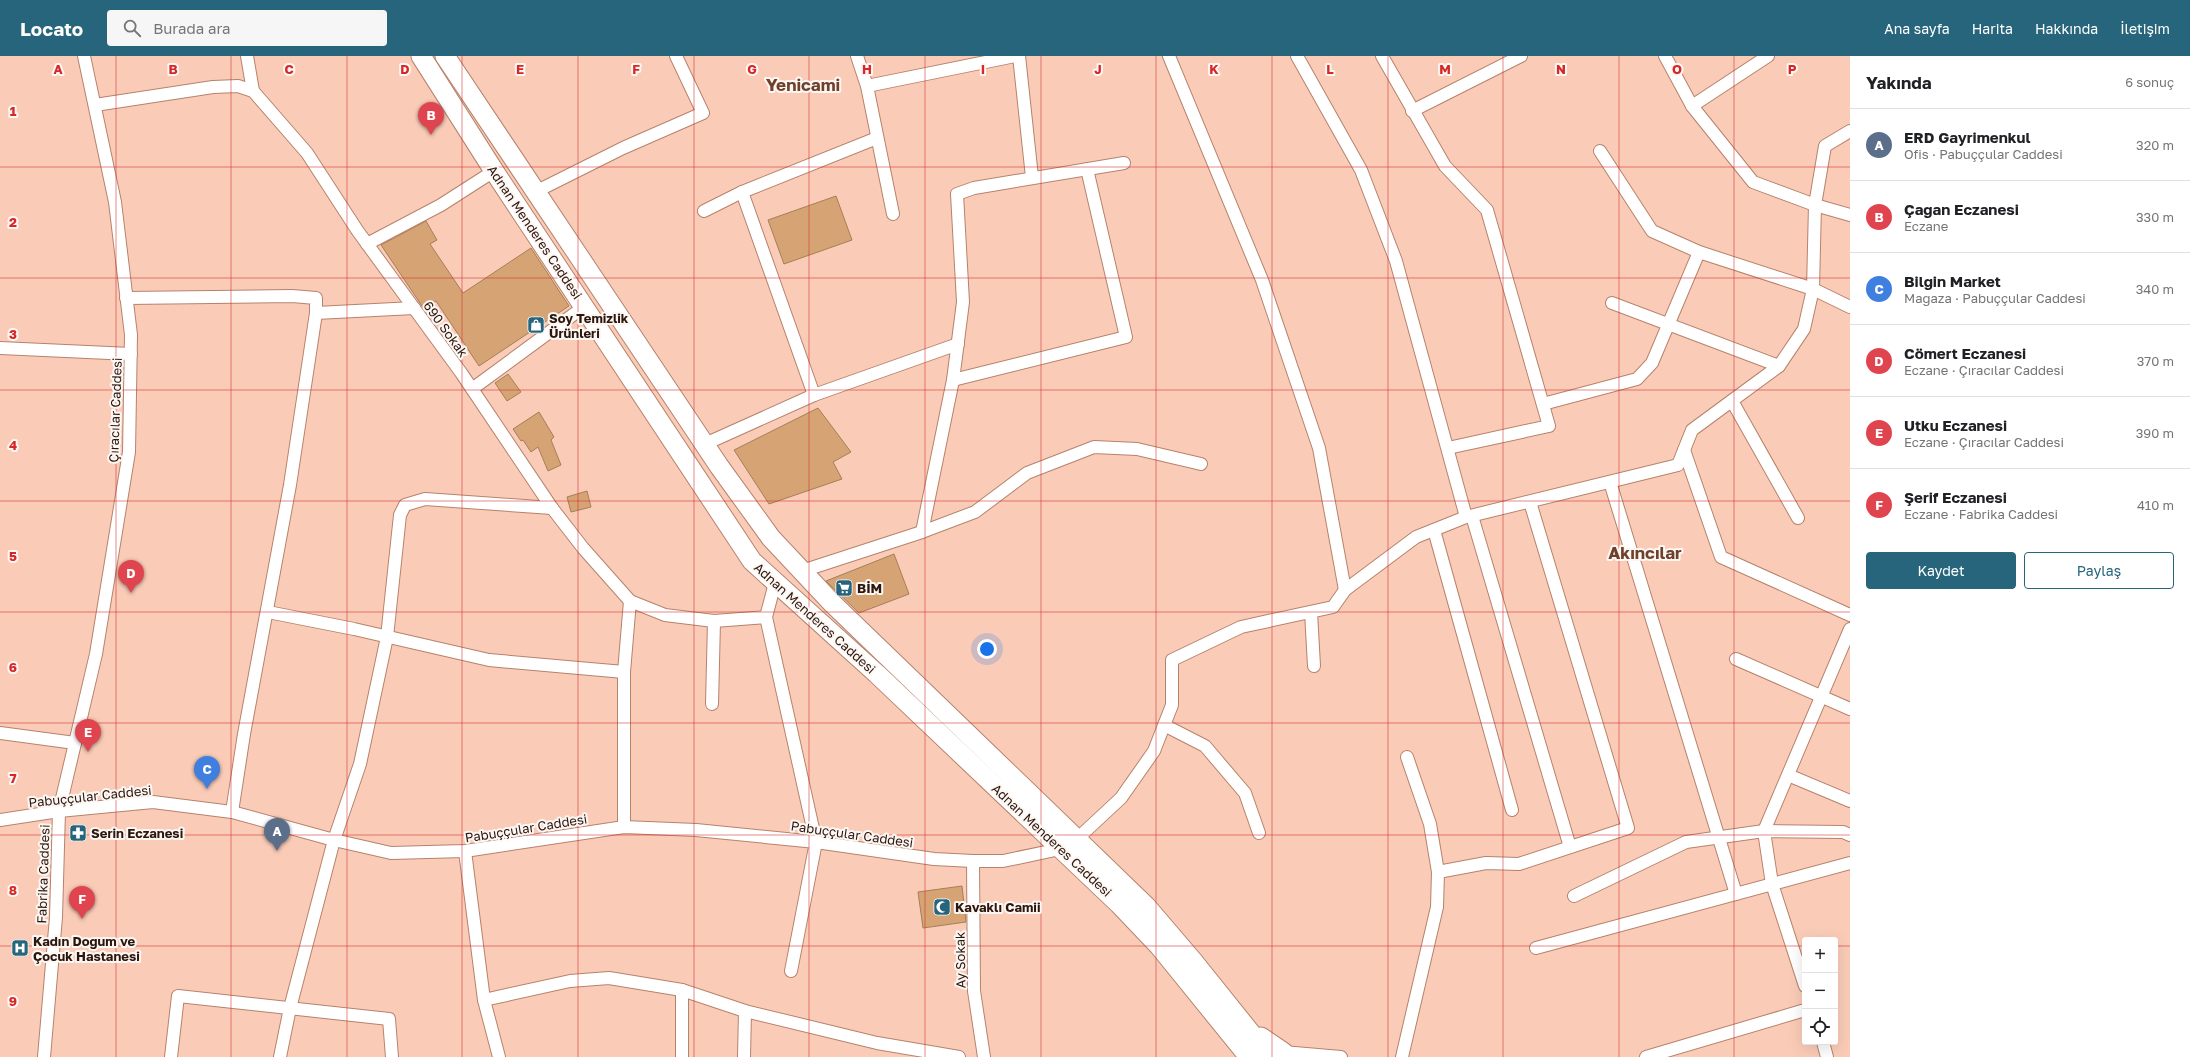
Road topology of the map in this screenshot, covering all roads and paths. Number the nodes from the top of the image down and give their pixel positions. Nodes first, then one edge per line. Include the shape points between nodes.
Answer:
1 (84, 56) edge
2 (247, 56) edge
3 (421, 56) edge
4 (445, 56) edge
5 (676, 56) edge
6 (857, 56) edge
7 (1015, 56) edge
8 (1019, 56) edge
9 (1169, 56) edge
10 (1297, 56) edge
11 (1382, 56) edge
12 (1521, 56) edge
13 (1665, 56) edge
14 (1768, 56) edge
15 (867, 86) junction
16 (253, 92) junction
17 (95, 105) junction
18 (1692, 106) junction
19 (1412, 111) junction
20 (1850, 131) edge
21 (877, 138) junction
22 (1600, 151) dead end
23 (1124, 163) dead end
24 (1086, 169) junction
25 (494, 172) junction
26 (1032, 177) junction
27 (535, 192) junction
28 (742, 192) junction
29 (1815, 206) junction
30 (704, 211) dead end
31 (893, 214) dead end
32 (1850, 215) edge
33 (367, 244) junction
34 (1699, 252) junction
35 (1813, 289) junction
36 (126, 298) junction
37 (1612, 302) dead end
38 (585, 306) junction
39 (1850, 307) edge
40 (414, 308) junction
41 (316, 313) junction
42 (1669, 323) junction
43 (958, 344) junction
44 (0, 348) edge
45 (130, 354) junction
46 (1779, 366) junction
47 (953, 380) junction
48 (472, 389) junction
49 (814, 395) junction
50 (1732, 400) junction
51 (1543, 404) junction
52 (705, 444) junction
53 (1448, 448) junction
54 (1684, 450) junction
55 (1201, 464) dead end
56 (1610, 482) junction
57 (1530, 502) junction
58 (552, 508) junction
59 (1469, 517) junction
60 (1798, 518) dead end
61 (1434, 530) junction
62 (922, 532) junction
63 (802, 571) junction
64 (775, 583) junction
65 (1346, 590) junction
66 (630, 601) junction
67 (268, 612) junction
68 (1311, 612) junction
69 (1850, 615) edge
70 (766, 617) junction
71 (714, 621) junction
72 (1850, 628) edge
73 (387, 637) junction
74 (1736, 659) dead end
75 (1314, 666) dead end
76 (624, 672) junction
77 (1822, 695) junction
78 (712, 704) dead end
79 (1850, 709) edge
80 (1164, 725) junction
81 (0, 733) edge
82 (75, 743) junction
83 (1407, 757) dead end
84 (1788, 776) junction
85 (1850, 801) edge
86 (1512, 810) dead end
87 (59, 811) junction
88 (232, 812) junction
89 (0, 820) edge
90 (624, 827) junction
91 (1764, 831) junction
92 (1260, 834) dead end
93 (1850, 835) edge
94 (1719, 837) junction
95 (1077, 839) junction
96 (334, 840) junction
97 (816, 842) junction
98 (1570, 847) junction
99 (1060, 849) junction
100 (465, 852) junction
101 (973, 861) junction
102 (1850, 863) edge
103 (1438, 872) junction
104 (1772, 884) junction
105 (1736, 894) junction
106 (1574, 896) dead end
107 (1536, 948) dead end
108 (791, 971) dead end
109 (1802, 977) edge
110 (682, 990) junction
111 (484, 1000) junction
112 (290, 1008) junction
113 (745, 1011) junction
114 (1802, 1011) edge
115 (1824, 1045) edge
116 (1280, 1055) edge
117 (44, 1057) edge
118 (171, 1057) edge
119 (280, 1057) edge
120 (392, 1057) edge
121 (499, 1057) edge
122 (682, 1057) edge
123 (744, 1057) edge
124 (959, 1057) edge
125 (984, 1057) edge
126 (1249, 1057) edge
127 (1341, 1057) edge
128 (1402, 1057) edge
129 (1646, 1057) edge
130 (1827, 1057) edge

1 - 17 street, Çıracılar Caddesi
2 - 16 street
3 - 25 main road, Adnan Menderes Caddesi
4 - 27 main road, Adnan Menderes Caddesi
5 - 27 street via 703,113 623,148
6 - 15 street
7 - 15 street
8 - 26 street
9 - 65 street via 1262,280 1320,448
10 - 53 street via 1361,170 1391,247
11 - 19 street
12 - 19 street
13 - 18 street
14 - 18 street
15 - 21 street
16 - 17 street via 238,86 212,87
16 - 33 street, 690 Sokak via 307,153
17 - 36 street, Çıracılar Caddesi via 115,202
18 - 29 street via 1753,182
19 - 51 street via 1445,166 1487,210
20 - 29 street via 1825,146
21 - 28 street
21 - 31 street
22 - 34 street via 1652,231
23 - 24 street
24 - 26 street
24 - 47 street via 1126,337
25 - 33 street via 441,206
25 - 38 main road, Adnan Menderes Caddesi
26 - 43 street via 974,188 957,194 963,302
27 - 52 main road, Adnan Menderes Caddesi
28 - 30 street
28 - 49 street
29 - 32 street
29 - 35 street
33 - 40 street, 690 Sokak
34 - 35 street
34 - 42 street
35 - 39 street
35 - 46 street via 1804,329
36 - 41 street via 292,296 316,298
36 - 45 street, Çıracılar Caddesi via 131,334
37 - 42 street
38 - 48 street
38 - 64 main road, Adnan Menderes Caddesi via 752,561
40 - 41 street
40 - 48 street, 690 Sokak
41 - 67 street
42 - 46 street
42 - 51 street via 1652,363 1637,380
43 - 47 street
43 - 49 street
44 - 45 street
45 - 82 street, Çıracılar Caddesi via 129,452 96,654
46 - 50 street
47 - 62 street
48 - 58 street, 690 Sokak
49 - 52 street
50 - 54 street via 1692,430
50 - 60 street
51 - 53 street via 1549,426
52 - 63 main road, Adnan Menderes Caddesi via 771,538
53 - 59 street
54 - 56 street via 1678,465
54 - 69 street via 1721,557
55 - 62 street via 1137,449 1094,447 1027,474 975,512
56 - 57 street
56 - 94 street
57 - 59 street
57 - 98 street via 1628,828
58 - 66 street, 690 Sokak
58 - 73 street via 425,499 405,505 400,515
59 - 61 street
59 - 98 street
61 - 65 street via 1416,537
61 - 86 street
62 - 63 street
63 - 95 main road, Adnan Menderes Caddesi
64 - 70 street
64 - 99 main road, Adnan Menderes Caddesi via 877,674
65 - 68 street via 1333,607
66 - 71 street, 690 Sokak via 665,615
66 - 76 street
67 - 73 street
67 - 88 street via 244,734
68 - 75 street
68 - 80 street via 1241,627 1172,660 1172,705
70 - 71 street, 690 Sokak
70 - 97 street
71 - 78 street
72 - 77 street
73 - 76 street via 489,660
73 - 96 street via 360,764
74 - 77 street
76 - 90 street
77 - 79 street
77 - 84 street
80 - 92 street via 1205,746 1245,793
80 - 95 street via 1154,751 1121,798
81 - 82 street
82 - 87 street, Çıracılar Caddesi
83 - 103 street via 1430,824
84 - 85 street
84 - 91 street
87 - 88 street, Pabuççular Caddesi via 153,802
87 - 89 street, Pabuççular Caddesi
87 - 117 street, Fabrika Caddesi via 56,917
88 - 96 street, Pabuççular Caddesi
90 - 97 street, Pabuççular Caddesi via 696,830
90 - 100 street, Pabuççular Caddesi
91 - 93 street via 1843,832
91 - 94 street
91 - 104 street
94 - 105 street
94 - 106 street via 1686,842
95 - 116 main road, Adnan Menderes Caddesi via 1146,906 1249,1029
96 - 100 street, Pabuççular Caddesi via 391,853
96 - 112 street
97 - 101 street, Pabuççular Caddesi via 934,859
97 - 108 street
98 - 103 street via 1518,864 1486,864
99 - 101 street, Pabuççular Caddesi via 1003,861
99 - 126 main road, Adnan Menderes Caddesi via 1119,904 1159,946
100 - 111 street
101 - 125 street, Ay Sokak via 974,991
102 - 104 street
103 - 128 street via 1437,907
104 - 105 street
104 - 109 street
105 - 107 street
110 - 111 street via 609,978 570,981
110 - 113 street
110 - 122 street
111 - 121 street
112 - 118 street via 178,996
112 - 119 street
112 - 120 street via 389,1019
113 - 123 street
113 - 124 street via 877,1043
114 - 129 street
115 - 130 street
116 - 127 street

